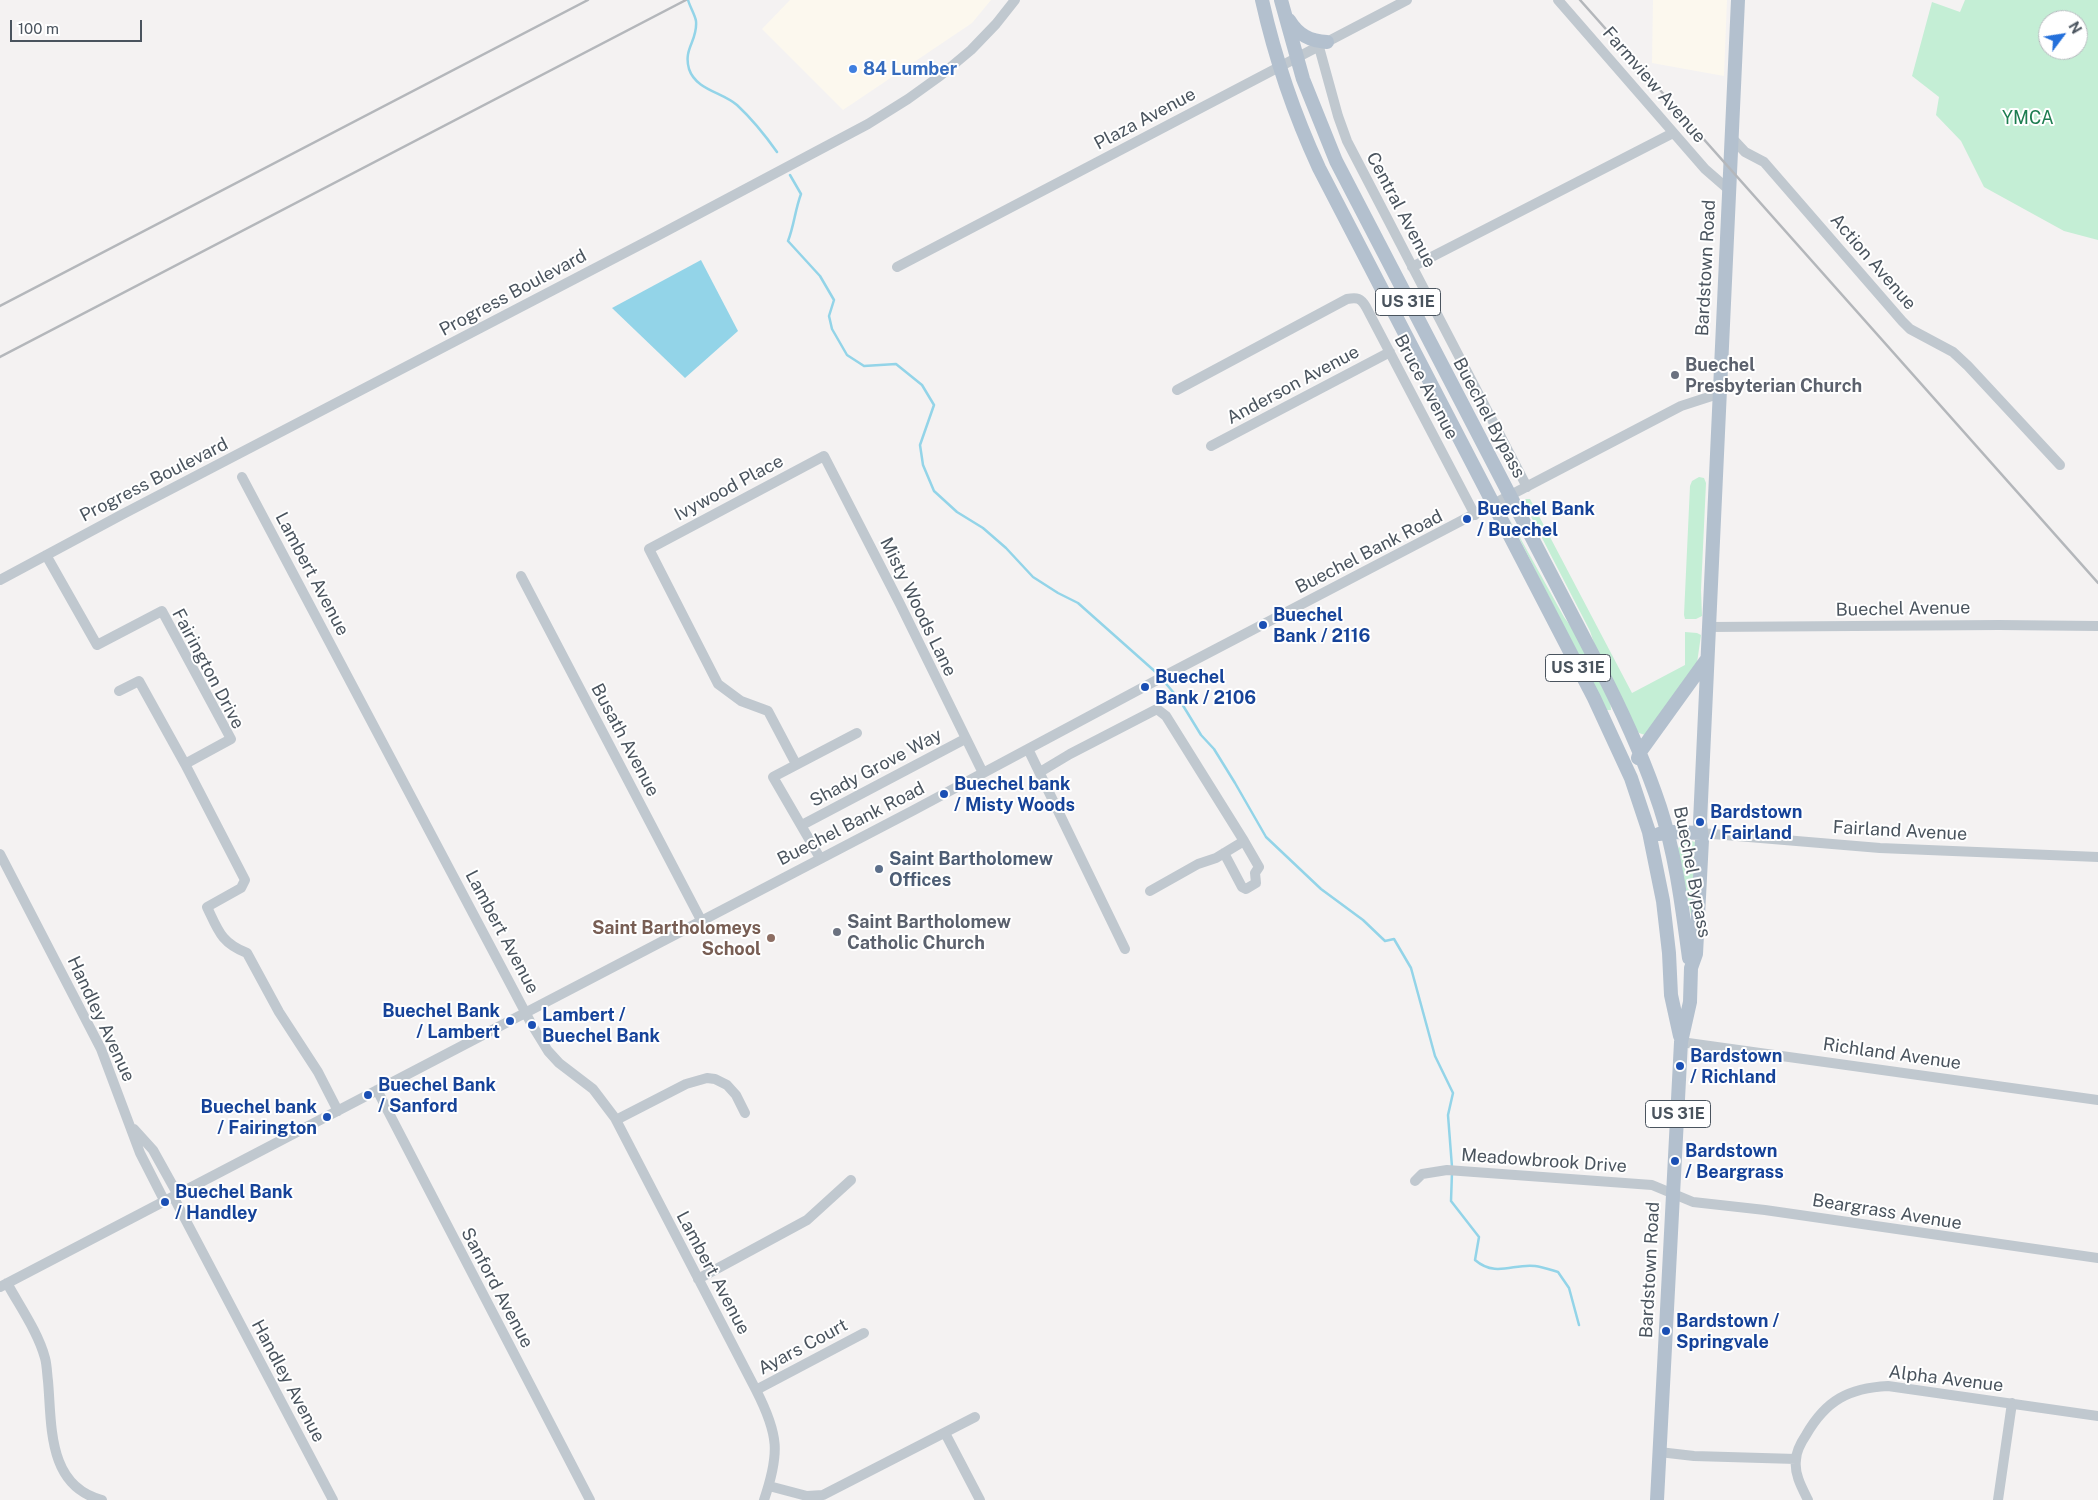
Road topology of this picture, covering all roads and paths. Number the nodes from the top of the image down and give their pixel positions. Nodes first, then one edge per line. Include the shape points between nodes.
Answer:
1 (1015, 0) edge
2 (1262, 0) edge
3 (1407, 0) edge
4 (1558, 0) edge
5 (1738, 0) edge
6 (1282, 4) edge
7 (1323, 44) junction
8 (1296, 58) junction
9 (1279, 66) junction
10 (1674, 133) junction
11 (1732, 137) junction
12 (1728, 189) junction
13 (898, 267) dead end
14 (1412, 267) junction
15 (1390, 352) junction
16 (1177, 390) dead end
17 (1718, 394) junction
18 (1211, 446) dead end
19 (824, 456) joint
20 (2060, 465) dead end
21 (242, 477) dead end
22 (1527, 487) junction
23 (1501, 501) junction
24 (1475, 515) junction
25 (46, 555) junction
26 (521, 576) dead end
27 (0, 580) edge
28 (2098, 626) edge
29 (1709, 627) junction
30 (1707, 659) junction
31 (119, 691) dead end
32 (1621, 711) junction
33 (1604, 717) junction
34 (857, 733) dead end
35 (965, 738) junction
36 (1028, 749) junction
37 (1640, 752) junction
38 (185, 764) junction
39 (796, 764) junction
40 (1040, 772) junction
41 (983, 773) junction
42 (1631, 778) junction
43 (802, 826) junction
44 (1701, 832) junction
45 (1667, 833) junction
46 (1650, 836) junction
47 (1244, 841) junction
48 (1224, 853) junction
49 (0, 854) edge
50 (2098, 857) edge
51 (820, 858) junction
52 (1150, 891) dead end
53 (700, 920) junction
54 (1125, 949) dead end
55 (1691, 968) junction
56 (1690, 994) junction
57 (1671, 996) junction
58 (526, 1013) junction
59 (1681, 1042) junction
60 (377, 1090) junction
61 (2098, 1100) edge
62 (338, 1111) junction
63 (745, 1113) dead end
64 (616, 1120) junction
65 (130, 1124) junction
66 (851, 1180) dead end
67 (1415, 1181) dead end
68 (1673, 1194) junction
69 (172, 1198) junction
70 (2098, 1258) edge
71 (698, 1279) junction
72 (4, 1285) edge
73 (864, 1333) dead end
74 (756, 1390) junction
75 (2012, 1403) junction
76 (2098, 1416) edge
77 (975, 1417) dead end
78 (945, 1433) junction
79 (1659, 1452) junction
80 (1796, 1459) junction
81 (769, 1486) junction
82 (102, 1500) edge
83 (332, 1500) edge
84 (590, 1500) edge
85 (764, 1500) edge
86 (980, 1500) edge
87 (1657, 1500) edge
88 (1808, 1500) edge
89 (1998, 1500) edge

1 - 25 street, Progress Boulevard via 971,50 908,99 868,124
2 - 9 main road, Buechel Bypass / US 31E
3 - 7 street, Plaza Avenue
4 - 10 street, Farmview Avenue
5 - 11 main road, Bardstown Road
6 - 7 main road via 1292,26 1302,35
6 - 8 main road, Buechel Bypass / US 31E
7 - 8 street, Plaza Avenue
7 - 14 street, Central Avenue via 1338,116 1347,141
8 - 9 street, Plaza Avenue
8 - 23 main road, Buechel Bypass / US 31E via 1336,162
9 - 13 street, Plaza Avenue
9 - 23 main road, Buechel Bypass / US 31E via 1300,126 1326,182
10 - 12 street, Farmview Avenue via 1705,169
10 - 14 street
11 - 12 main road, Bardstown Road
11 - 20 street, Action Avenue via 1745,152 1764,162 1902,321 1953,352
12 - 17 main road, Bardstown Road
14 - 22 street, Central Avenue
15 - 16 street, Bruce Avenue via 1362,300 1347,299
15 - 18 street, Anderson Avenue
15 - 24 street, Bruce Avenue
17 - 22 street, Buechel Bank Road via 1681,406
17 - 29 main road, Bardstown Road
19 - 35 street, Misty Woods Lane
19 - 39 street, Ivywood Place via 649,549 718,684 741,700 768,711
21 - 58 street, Lambert Avenue
22 - 23 street, Buechel Bank Road
23 - 24 street, Buechel Bank Road
23 - 32 main road, Buechel Bypass / US 31E via 1563,598
23 - 33 main road, Buechel Bypass / US 31E
24 - 36 street, Buechel Bank Road
25 - 27 street, Progress Boulevard
25 - 38 street, Fairington Drive via 97,646 162,611 231,739
26 - 53 street, Busath Avenue
28 - 29 street, Buechel Avenue
29 - 30 main road, Bardstown Road
30 - 37 main road
30 - 44 main road, Bardstown Road
31 - 38 street via 138,682
32 - 33 street
32 - 37 main road, Buechel Bypass / US 31E
33 - 42 main road, Buechel Bypass / US 31E
34 - 39 street
35 - 41 street, Misty Woods Lane
35 - 43 street, Shady Grove Way
36 - 40 street
36 - 41 street, Buechel Bank Road
37 - 42 main road
37 - 45 main road, Buechel Bypass / US 31E
38 - 62 street via 244,880 241,888 207,907 226,942 247,953 278,1012 318,1072
39 - 43 street via 773,777
40 - 47 street via 1157,709 1166,716
40 - 54 street
41 - 51 street, Buechel Bank Road
42 - 46 main road, Buechel Bypass / US 31E
43 - 51 street
44 - 45 main road
44 - 50 street, Fairland Avenue via 1880,848
44 - 55 main road, Bardstown Road via 1696,954
45 - 46 main road
45 - 55 main road, Buechel Bypass / US 31E
46 - 57 main road, Bardstown Road / US 31E via 1663,901
47 - 48 street
47 - 48 street via 1259,868 1255,873 1256,883 1246,889 1242,887
48 - 52 street
49 - 65 street, Handley Avenue via 101,1049
51 - 53 street, Buechel Bank Road
53 - 58 street, Buechel Bank Road
55 - 56 main road, Bardstown Road / US 31E
56 - 57 main road
56 - 59 main road, Bardstown Road / US 31E
57 - 59 main road, Bardstown Road / US 31E
58 - 60 street, Buechel Bank Road
58 - 64 street, Lambert Avenue via 548,1051 593,1089
59 - 61 street, Richland Avenue
59 - 68 main road, Bardstown Road / US 31E
60 - 62 street, Buechel Bank Road
60 - 84 street, Sanford Avenue
62 - 69 street, Buechel Bank Road
63 - 64 street via 727,1084 707,1078 686,1084
64 - 71 street, Lambert Avenue
65 - 69 street, Handley Avenue via 140,1153
65 - 69 street via 153,1150
66 - 71 street via 807,1220
67 - 68 street, Meadowbrook Drive via 1422,1174 1467,1171 1652,1185
68 - 70 street, Beargrass Avenue via 1692,1202
68 - 79 main road, Bardstown Road / US 31E
69 - 72 street, Buechel Bank Road
69 - 83 street, Handley Avenue
71 - 74 street, Lambert Avenue
72 - 82 street via 46,1359 57,1460 64,1473 82,1491
73 - 74 street, Ayars Court
74 - 81 street, Lambert Avenue via 771,1420 775,1440
75 - 76 street, Alpha Avenue
75 - 80 street, Alpha Avenue via 1888,1386 1858,1390 1841,1396 1822,1412 1803,1439
75 - 89 street
77 - 78 street
78 - 81 street via 823,1495 807,1496
78 - 86 street
79 - 80 street via 1707,1457
79 - 87 main road, Bardstown Road / US 31E
80 - 88 street via 1800,1486
81 - 85 street, Lambert Avenue

